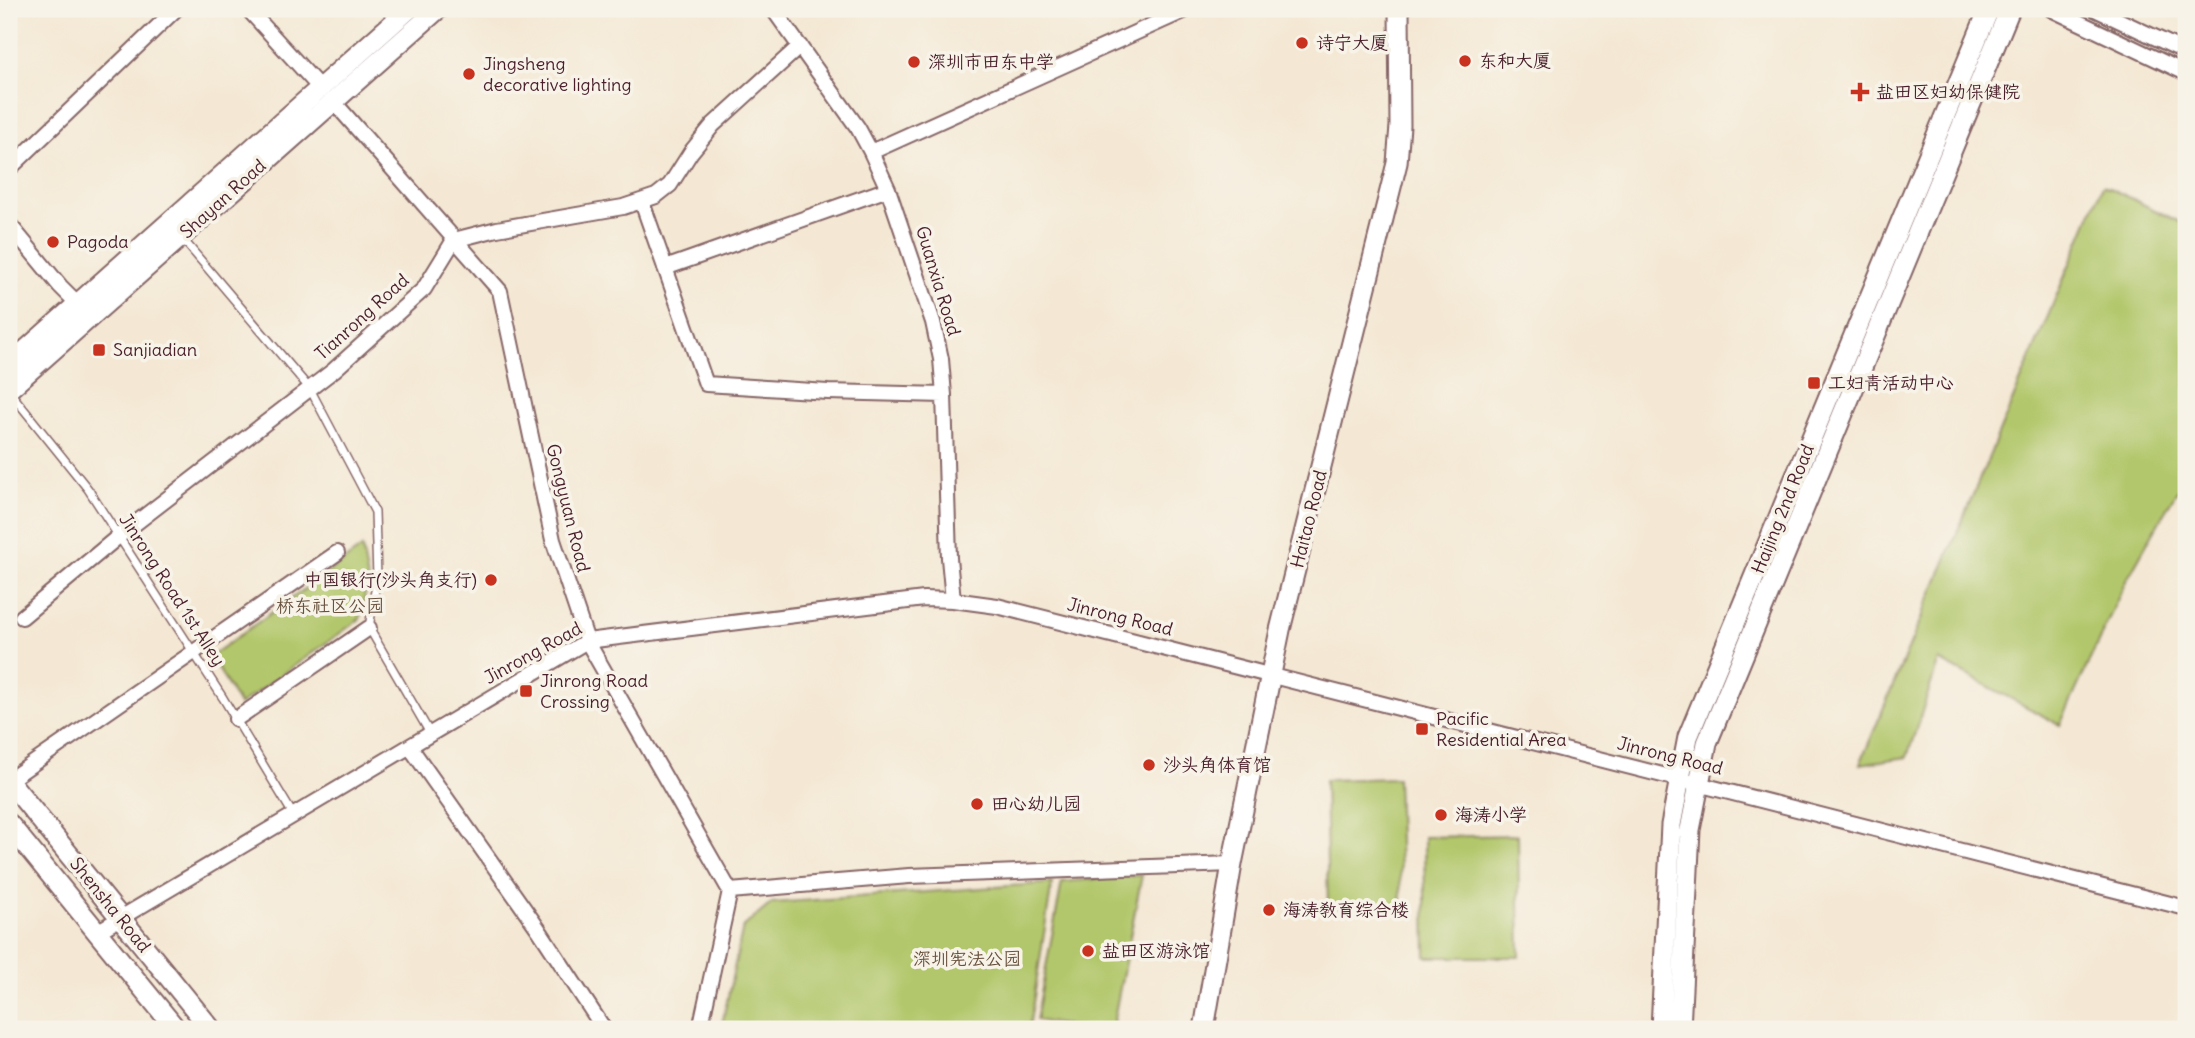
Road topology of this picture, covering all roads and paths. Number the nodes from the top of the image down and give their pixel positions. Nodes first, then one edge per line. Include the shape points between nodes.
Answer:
1 (176, 9) edge
2 (248, 9) edge
3 (409, 9) edge
4 (438, 9) edge
5 (773, 9) edge
6 (1188, 9) edge
7 (1399, 9) edge
8 (1990, 9) edge
9 (2010, 9) edge
10 (2051, 9) edge
11 (2095, 9) edge
12 (800, 46) junction
13 (2186, 52) edge
14 (2186, 73) edge
15 (327, 95) junction
16 (871, 152) junction
17 (9, 169) edge
18 (888, 189) junction
19 (642, 202) junction
20 (9, 224) edge
21 (181, 237) junction
22 (454, 240) junction
23 (665, 268) junction
24 (78, 304) junction
25 (9, 365) edge
26 (310, 389) junction
27 (9, 390) edge
28 (944, 396) junction
29 (119, 536) junction
30 (337, 553) dead end
31 (953, 600) junction
32 (22, 617) dead end
33 (369, 628) junction
34 (587, 641) junction
35 (194, 652) junction
36 (1271, 675) junction
37 (236, 719) junction
38 (430, 735) junction
39 (410, 747) junction
40 (9, 781) edge
41 (1690, 781) junction
42 (294, 816) junction
43 (9, 824) edge
44 (1232, 864) junction
45 (730, 891) junction
46 (2186, 908) edge
47 (120, 917) junction
48 (97, 932) junction
49 (176, 1029) edge
50 (211, 1029) edge
51 (604, 1029) edge
52 (700, 1029) edge
53 (1204, 1029) edge
54 (1661, 1029) edge
55 (1680, 1029) edge

1 - 17 street
2 - 15 street, Gongyuan Road
3 - 15 street, Shayan Road
4 - 15 street, Shayan Road
5 - 12 street, Guanxia Road
6 - 16 street
7 - 36 street, Haitao Road via 1397,163
8 - 41 street, Haijing 2nd Road via 1688,737
9 - 41 street, Haijing 2nd Road
10 - 14 street
11 - 13 street
12 - 16 street, Guanxia Road
12 - 19 street via 713,125 670,185
15 - 21 street, Shayan Road
15 - 22 street, Gongyuan Road
15 - 24 street, Shayan Road
16 - 18 street, Guanxia Road
18 - 23 street
18 - 28 street, Guanxia Road via 933,322
19 - 22 street
19 - 23 street
20 - 24 street
21 - 26 lane
21 - 27 street, Shayan Road
22 - 26 street, Tianrong Road via 424,289
22 - 34 street, Gongyuan Road via 500,291 553,540
23 - 28 street via 706,384
24 - 25 street, Shayan Road
26 - 29 street, Tianrong Road
26 - 33 lane via 375,512 377,578
27 - 29 lane, Jinrong Road 1st Alley via 88,489
28 - 31 street, Guanxia Road
29 - 32 street, Tianrong Road
29 - 35 lane, Jinrong Road 1st Alley
30 - 35 street
31 - 34 street, Jinrong Road via 923,599
31 - 36 street, Jinrong Road via 996,606
33 - 37 street
33 - 38 lane
34 - 38 street, Jinrong Road
34 - 45 street, Gongyuan Road
35 - 37 lane, Jinrong Road 1st Alley
35 - 40 street
36 - 41 street, Jinrong Road
36 - 44 street, Haitao Road
37 - 42 lane, Jinrong Road 1st Alley
38 - 39 street, Jinrong Road
39 - 42 street, Jinrong Road
39 - 51 street
40 - 47 street, Shensha Road
41 - 46 street, Jinrong Road
41 - 54 street, Haijing 2nd Road via 1671,825
41 - 55 street, Haijing 2nd Road
42 - 47 street, Jinrong Road
43 - 48 street, Shensha Road
44 - 45 street via 909,876
44 - 53 street, Haitao Road
45 - 52 street
47 - 48 street, Jinrong Road
47 - 50 street, Shensha Road
48 - 49 street, Shensha Road

